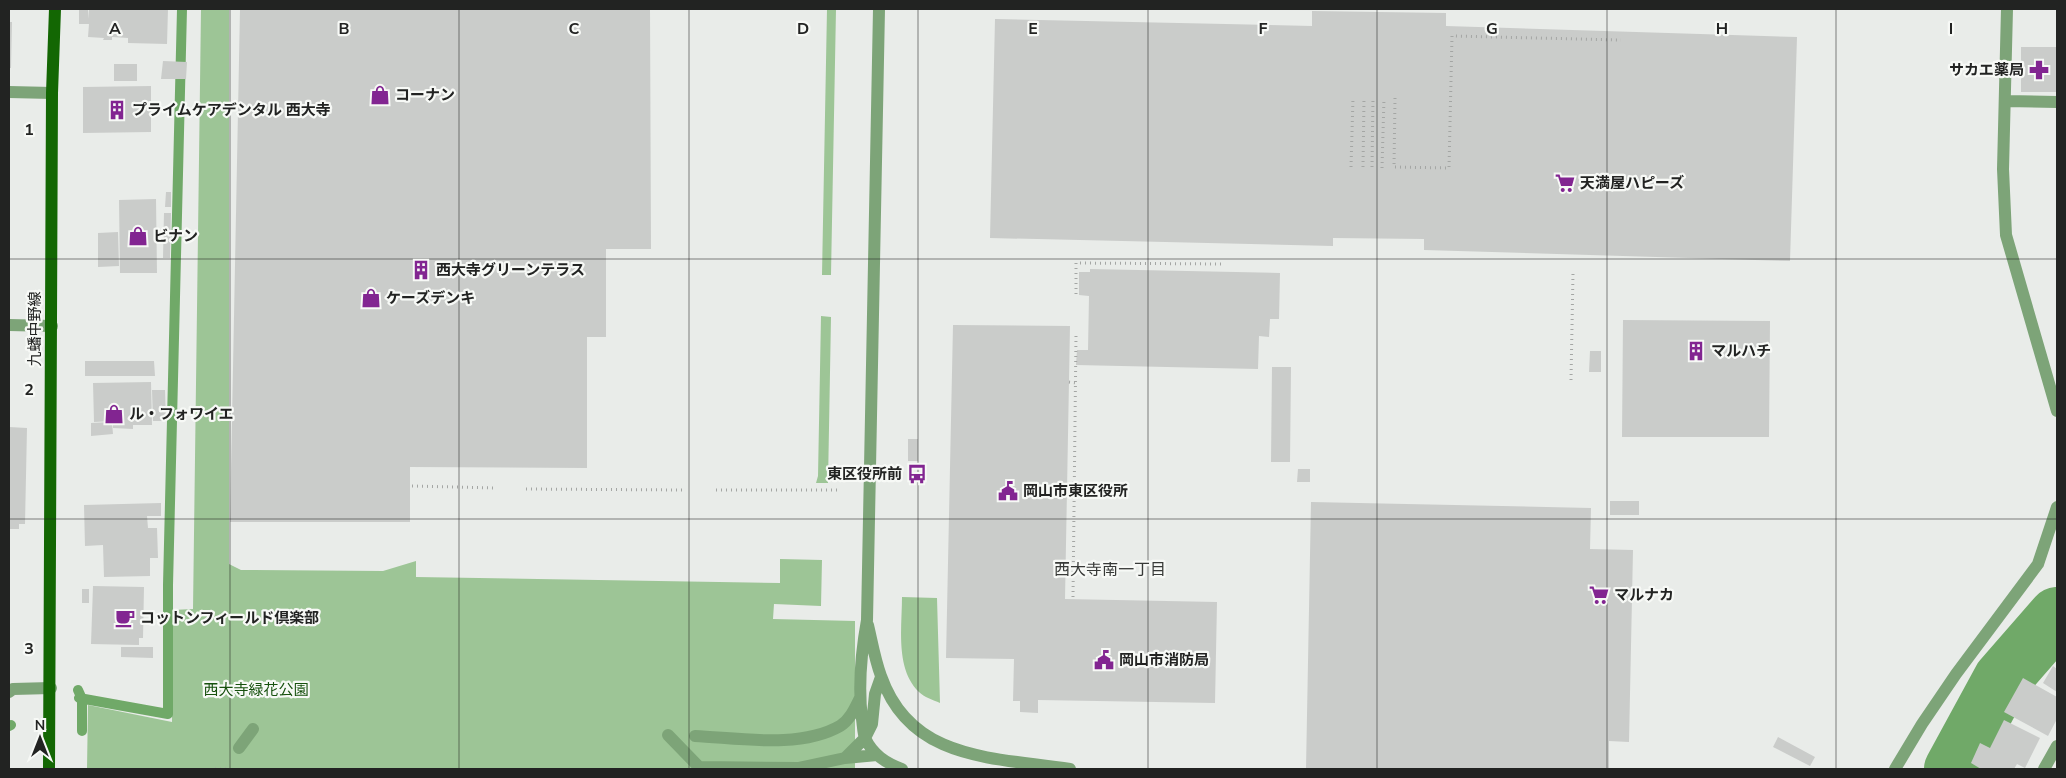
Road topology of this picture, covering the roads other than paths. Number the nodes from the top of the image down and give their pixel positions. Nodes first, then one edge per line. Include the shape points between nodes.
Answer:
1 (55, 9) edge
2 (879, 9) edge
3 (2007, 9) edge
4 (9, 92) edge
5 (52, 93) junction
6 (2005, 101) junction
7 (2057, 102) edge
8 (9, 325) edge
9 (52, 326) junction
10 (2057, 410) edge
11 (2057, 507) edge
12 (867, 620) junction
13 (881, 676) junction
14 (51, 688) junction
15 (9, 692) edge
16 (860, 698) junction
17 (253, 729) dead end
18 (668, 735) dead end
19 (696, 736) dead end
20 (865, 738) junction
21 (2057, 746) edge
22 (239, 748) dead end
23 (877, 755) junction
24 (845, 758) junction
25 (1052, 766) junction
26 (49, 769) edge
27 (902, 769) edge
28 (1018, 769) edge
29 (1070, 769) edge
30 (1895, 769) edge
31 (2044, 769) edge

1 - 5 main road, 九蟠中野線
2 - 12 street
3 - 6 street
4 - 5 street
5 - 9 main road, 九蟠中野線
6 - 7 street
6 - 10 street via 2006,235
8 - 9 street
9 - 14 main road, 九蟠中野線
11 - 30 street via 2038,564 1956,674
12 - 13 street
12 - 16 street via 861,651
13 - 20 street via 875,694 872,724
13 - 25 street via 905,717 931,740 969,754
14 - 15 street via 13,689
14 - 26 main road, 九蟠中野線
16 - 19 street via 851,716 841,726 812,736 784,740
16 - 20 street
17 - 22 street
18 - 24 street via 699,767 798,768
20 - 23 street
20 - 24 street
21 - 31 street
23 - 24 street
23 - 27 street
25 - 28 street
25 - 29 street

